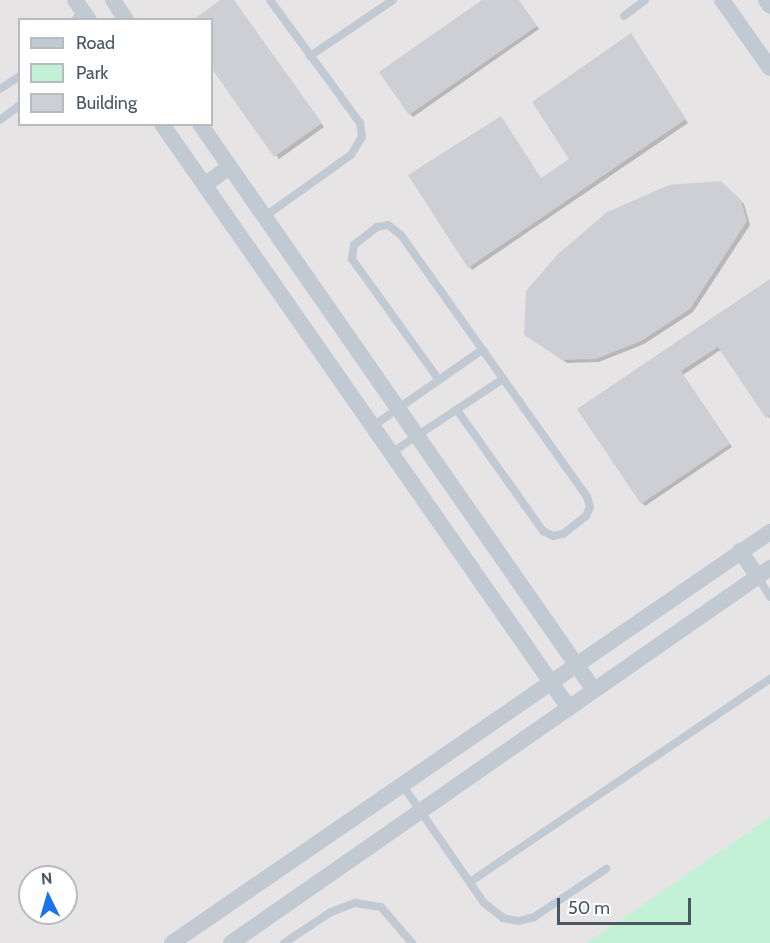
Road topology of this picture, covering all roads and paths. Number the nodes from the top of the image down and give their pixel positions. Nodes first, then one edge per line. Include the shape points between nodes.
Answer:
1 (113, 0) edge
2 (270, 0) edge
3 (393, 0) edge
4 (645, 0) edge
5 (722, 0) edge
6 (766, 0) edge
7 (770, 6) edge
8 (624, 16) dead end
9 (125, 18) edge
10 (310, 56) junction
11 (770, 68) edge
12 (18, 77) edge
13 (0, 89) edge
14 (18, 106) edge
15 (0, 120) edge
16 (163, 126) edge
17 (201, 126) edge
18 (229, 167) junction
19 (205, 185) junction
20 (264, 217) junction
21 (482, 350) junction
22 (503, 379) junction
23 (439, 380) junction
24 (398, 409) junction
25 (457, 410) junction
26 (372, 426) junction
27 (417, 436) junction
28 (391, 453) junction
29 (770, 532) edge
30 (740, 551) junction
31 (764, 572) edge
32 (770, 597) edge
33 (577, 665) junction
34 (770, 679) edge
35 (551, 683) junction
36 (594, 690) junction
37 (569, 708) junction
38 (403, 786) junction
39 (420, 812) junction
40 (606, 869) dead end
41 (470, 882) junction
42 (172, 943) edge
43 (231, 943) edge
44 (284, 943) edge
45 (412, 943) edge

1 - 9 street
2 - 10 lane
3 - 10 lane
4 - 8 lane
5 - 11 street
6 - 7 street
10 - 20 lane via 360,123 362,137 356,150
12 - 13 lane
14 - 15 lane
16 - 19 street
17 - 18 street
18 - 19 street
18 - 20 street
19 - 26 street
20 - 24 street
21 - 22 lane
21 - 23 lane
21 - 23 lane via 398,231 388,225 377,227 354,245 352,259
22 - 25 lane
22 - 25 lane via 590,502 586,516 563,534 553,536 543,531
23 - 24 lane
24 - 26 lane
24 - 27 street
25 - 27 lane
26 - 28 street
27 - 28 lane
27 - 33 street
28 - 35 street
29 - 30 street
30 - 31 street
30 - 33 street
31 - 32 lane
31 - 36 street
33 - 35 street
33 - 36 street
34 - 41 lane
35 - 37 street
35 - 38 street
36 - 37 street
37 - 39 street
38 - 39 lane
38 - 42 street
39 - 41 lane
39 - 43 street
40 - 41 lane via 534,917 519,921 496,914
44 - 45 lane via 331,912 355,903 381,907

